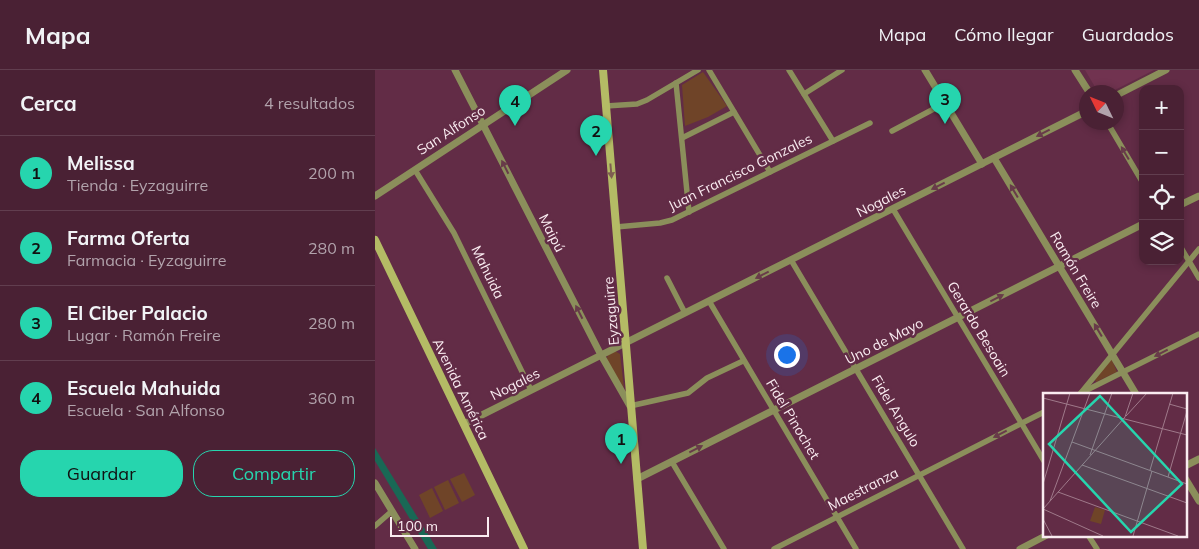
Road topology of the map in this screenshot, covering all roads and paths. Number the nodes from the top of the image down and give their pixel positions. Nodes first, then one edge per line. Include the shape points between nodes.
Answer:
1 (455, 70) edge
2 (567, 70) edge
3 (603, 70) edge
4 (698, 70) edge
5 (709, 70) edge
6 (789, 70) edge
7 (842, 70) edge
8 (925, 70) edge
9 (1075, 70) edge
10 (1166, 70) edge
11 (676, 83) junction
12 (1085, 85) edge
13 (1124, 91) edge
14 (804, 94) junction
15 (945, 103) junction
16 (606, 106) junction
17 (734, 112) junction
18 (1079, 115) edge
19 (870, 123) dead end
20 (483, 124) junction
21 (1112, 130) edge
22 (892, 131) dead end
23 (682, 138) junction
24 (833, 141) junction
25 (994, 158) junction
26 (982, 164) junction
27 (415, 170) junction
28 (770, 172) junction
29 (1139, 176) edge
30 (375, 196) edge
31 (1199, 196) edge
32 (1184, 203) edge
33 (893, 209) junction
34 (689, 212) junction
35 (1139, 226) edge
36 (616, 227) junction
37 (375, 240) edge
38 (1199, 249) edge
39 (1184, 253) edge
40 (791, 260) junction
41 (1189, 261) junction
42 (1059, 266) junction
43 (667, 278) dead end
44 (1199, 278) edge
45 (709, 301) junction
46 (685, 313) junction
47 (958, 318) junction
48 (1199, 334) edge
49 (627, 343) junction
50 (1112, 353) junction
51 (601, 355) junction
52 (743, 361) junction
53 (856, 369) junction
54 (1123, 372) junction
55 (531, 390) junction
56 (1081, 393) edge
57 (1082, 393) edge
58 (1135, 393) edge
59 (630, 406) junction
60 (773, 410) junction
61 (1043, 413) edge
62 (464, 424) junction
63 (1021, 424) junction
64 (1043, 459) edge
65 (1199, 459) edge
66 (672, 462) junction
67 (1187, 465) edge
68 (919, 475) junction
69 (637, 479) junction
70 (1187, 481) edge
71 (375, 483) edge
72 (1199, 501) edge
73 (392, 511) junction
74 (837, 517) junction
75 (375, 526) edge
76 (1045, 536) edge
77 (1089, 536) edge
78 (415, 549) edge
79 (525, 549) edge
80 (643, 549) edge
81 (724, 549) edge
82 (774, 549) edge
83 (856, 549) edge
84 (963, 549) edge
85 (1020, 549) edge
86 (1097, 549) edge

1 - 20 street, Maipú
2 - 20 street, San Alfonso
3 - 16 main road, Eyzaguirre
4 - 11 street
5 - 17 street
6 - 14 street
7 - 14 street
8 - 15 street
9 - 12 street
10 - 13 street
11 - 16 street via 643,102
11 - 23 street
14 - 24 street
15 - 22 street
15 - 26 street
16 -> 36 main road, Eyzaguirre
17 - 23 street
17 - 28 street
18 -> 25 street, Nogales
19 - 24 street, Juan Francisco Gonzales
20 - 27 street, San Alfonso
51 -> 20 street, Maipú
29 -> 21 street
23 - 34 street
24 - 28 street, Juan Francisco Gonzales
25 - 26 street, Nogales
42 -> 25 street, Ramón Freire
26 -> 33 street, Nogales
27 - 30 street, San Alfonso
27 - 55 street, Mahuida via 454,233
28 - 34 street, Juan Francisco Gonzales
31 - 32 street
33 - 40 street, Nogales
33 - 47 street, Gerardo Besoain
34 - 36 street, Juan Francisco Gonzales via 665,223
35 - 42 street, Uno de Mayo
36 - 49 main road, Eyzaguirre
37 - 62 main road, Avenida América
38 - 41 street
39 - 41 street
40 -> 45 street, Nogales
40 - 53 street, Fidel Angulo
41 - 44 street
41 - 50 street
47 -> 42 street, Uno de Mayo
50 -> 42 street, Ramón Freire
43 - 46 street
45 - 46 street, Nogales
45 - 52 street, Fidel Pinochet
46 - 49 street, Nogales
47 - 53 street, Uno de Mayo
47 - 63 street, Gerardo Besoain
48 -> 54 street
49 - 51 street, Nogales
49 - 59 main road, Eyzaguirre
50 - 54 street, Ramón Freire
50 - 56 street
51 - 55 street, Nogales
51 - 59 street, Maipú
52 - 59 street via 707,378 688,394
52 - 60 street, Fidel Pinochet
53 - 60 street, Uno de Mayo
53 - 68 street, Fidel Angulo
54 - 57 street
54 - 58 street, Ramón Freire
55 - 62 street, Nogales
59 - 69 main road, Eyzaguirre
66 -> 60 street, Uno de Mayo
60 - 74 street, Fidel Pinochet
61 - 63 street, Maestranza
62 - 79 main road, Avenida América
63 - 64 street, Gerardo Besoain
63 -> 68 street, Maestranza
65 - 67 street
66 - 69 street, Uno de Mayo
66 - 81 street
68 - 74 street, Maestranza
68 - 84 street, Fidel Angulo
69 - 80 main road, Eyzaguirre
70 - 72 street
71 - 73 street
73 - 75 street
73 - 78 street
74 - 82 street, Maestranza
74 - 83 street, Fidel Pinochet
76 - 85 street
77 - 86 street

